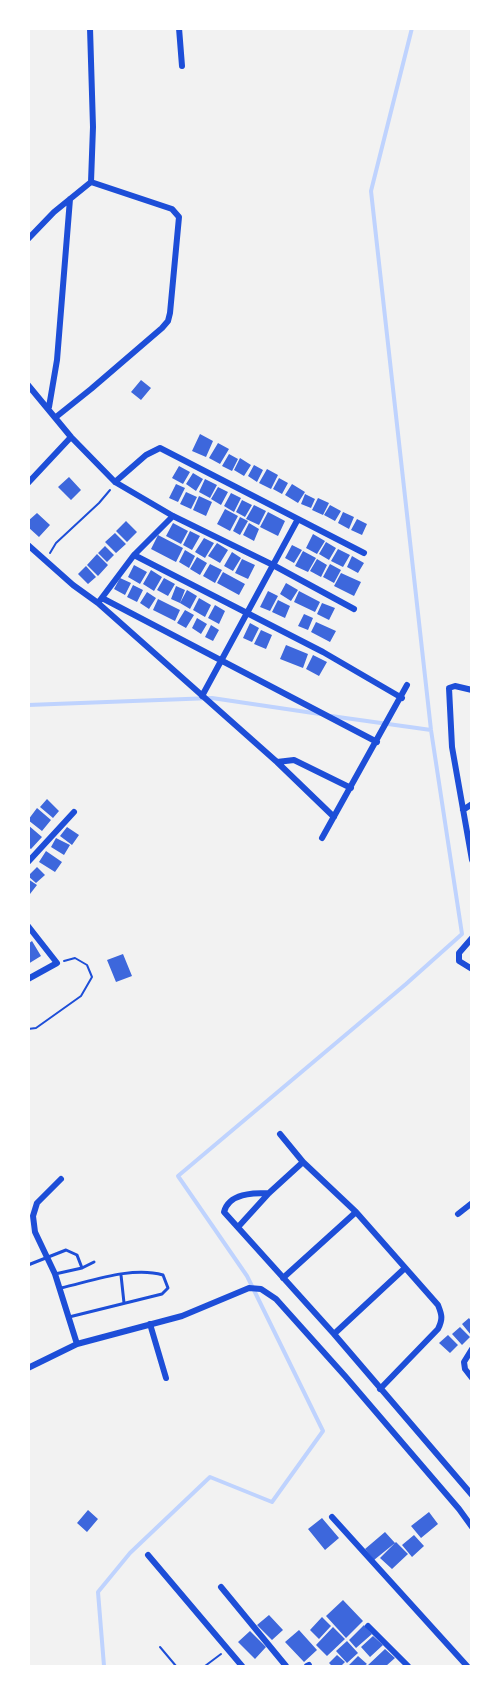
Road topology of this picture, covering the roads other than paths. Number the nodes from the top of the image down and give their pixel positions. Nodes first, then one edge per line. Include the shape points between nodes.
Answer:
1 (90, 28) edge
2 (179, 28) edge
3 (182, 66) dead end
4 (91, 182) junction
5 (70, 199) junction
6 (28, 238) edge
7 (28, 385) edge
8 (37, 396) junction
9 (28, 401) edge
10 (49, 407) junction
11 (56, 417) junction
12 (71, 437) junction
13 (115, 482) junction
14 (28, 483) edge
15 (173, 516) junction
16 (298, 519) junction
17 (28, 545) edge
18 (364, 553) dead end
19 (134, 555) junction
20 (273, 565) junction
21 (100, 601) junction
22 (354, 609) dead end
23 (246, 614) junction
24 (220, 661) junction
25 (407, 685) dead end
26 (471, 690) edge
27 (204, 698) junction
28 (402, 698) junction
29 (377, 742) junction
30 (277, 762) junction
31 (351, 788) junction
32 (471, 804) edge
33 (463, 810) junction
34 (74, 812) dead end
35 (334, 817) junction
36 (322, 838) dead end
37 (471, 860) edge
38 (28, 862) edge
39 (28, 926) edge
40 (471, 938) edge
41 (471, 969) edge
42 (28, 979) edge
43 (280, 1134) dead end
44 (303, 1162) junction
45 (61, 1179) dead end
46 (269, 1193) junction
47 (471, 1203) edge
48 (356, 1212) junction
49 (458, 1214) dead end
50 (239, 1226) junction
51 (47, 1256) junction
52 (94, 1262) dead end
53 (28, 1265) edge
54 (82, 1268) junction
55 (405, 1268) junction
56 (55, 1274) junction
57 (121, 1275) junction
58 (283, 1278) junction
59 (59, 1288) junction
60 (124, 1303) junction
61 (69, 1317) junction
62 (150, 1324) junction
63 (334, 1334) junction
64 (77, 1344) junction
65 (471, 1349) edge
66 (28, 1368) edge
67 (166, 1378) dead end
68 (471, 1378) edge
69 (380, 1389) junction
70 (471, 1495) edge
71 (332, 1517) dead end
72 (471, 1527) edge
73 (148, 1555) dead end
74 (221, 1587) dead end
75 (368, 1626) dead end
76 (242, 1666) edge
77 (286, 1666) edge
78 (408, 1666) edge
79 (467, 1666) edge

1 - 4 street
2 - 3 street
4 - 5 street
4 - 11 street via 177,213 170,313 162,328
5 - 6 street
5 - 10 street via 57,360
7 - 8 street
8 - 9 street
8 - 10 street
10 - 11 street
11 - 12 street
12 - 13 street
12 - 14 street
13 - 15 street
13 - 16 street via 146,454 160,448
15 - 19 street
15 - 20 street
16 - 18 street
16 - 20 street
17 - 21 street via 73,585
19 - 21 street
19 - 23 street
20 - 22 street
20 - 23 street
21 - 24 street
21 - 27 street
23 - 24 street
23 - 28 street via 323,652
24 - 27 street
24 - 29 street
25 - 28 street
26 - 33 street via 449,688 452,747
27 - 30 street
28 - 29 street
29 - 31 street
30 - 31 street via 294,760
30 - 35 street
31 - 35 street
32 - 33 street
33 - 37 street
34 - 38 street
35 - 36 street
39 - 42 street via 57,963
40 - 41 street via 459,953 459,961
43 - 44 street
44 - 46 street
44 - 48 street
45 - 51 street via 38,1203 33,1216 35,1232
46 - 50 street
46 - 50 street via 250,1193 227,1204 224,1212
47 - 49 street
48 - 55 street
48 - 58 street
50 - 58 street
51 - 53 lane
51 - 54 lane via 71,1251
51 - 56 street
52 - 54 lane
54 - 56 lane
55 - 63 street
55 - 69 street via 438,1305 442,1321
56 - 59 street
57 - 59 lane
57 - 60 lane
57 - 60 lane via 163,1275 168,1288 162,1294
58 - 63 street
59 - 61 street
60 - 61 lane
61 - 64 street
62 - 64 street
62 - 67 street
62 - 72 street via 193,1312 249,1287 261,1288 276,1299 345,1376
63 - 69 street
64 - 66 street
65 - 68 street via 464,1362
69 - 70 street
71 - 79 street
73 - 76 street
74 - 77 street
75 - 78 street

